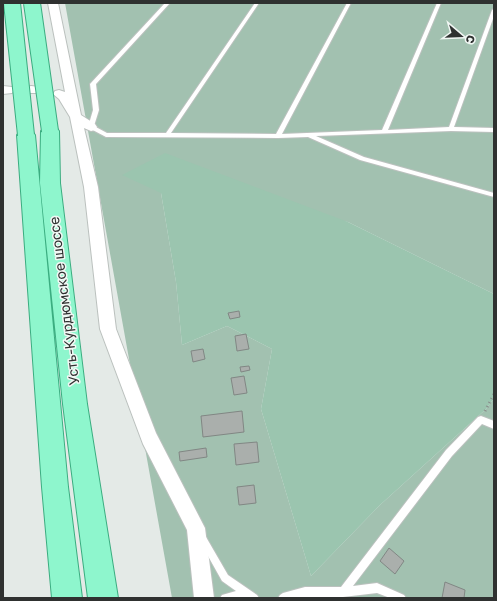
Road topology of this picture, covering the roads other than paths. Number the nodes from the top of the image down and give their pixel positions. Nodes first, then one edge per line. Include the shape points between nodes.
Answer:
1 (12, 3) edge
2 (32, 3) edge
3 (53, 3) edge
4 (168, 3) edge
5 (257, 3) edge
6 (348, 3) edge
7 (439, 3) edge
8 (494, 10) edge
9 (59, 94) dead end
10 (76, 117) junction
11 (91, 127) junction
12 (451, 129) junction
13 (494, 130) edge
14 (384, 132) junction
15 (168, 134) junction
16 (308, 135) junction
17 (278, 136) junction
18 (494, 195) edge
19 (494, 424) edge
20 (196, 528) junction
21 (342, 592) junction
22 (250, 596) edge
23 (67, 598) edge
24 (103, 598) edge
25 (204, 598) edge
26 (225, 598) edge
27 (283, 598) edge
28 (401, 598) edge

1 - 23 main road, Усть-Курдюмское шоссе, bridge
2 - 24 main road, Усть-Курдюмское шоссе, bridge via 50,131 50,183 76,404
3 - 10 street
4 - 11 lane via 93,84 96,110
5 - 15 lane
6 - 17 lane
7 - 14 lane
8 - 12 lane
9 - 10 street via 63,96
10 - 11 street
10 - 20 street via 92,187 108,329 149,438
11 - 15 lane via 106,135
12 - 13 lane
12 - 14 lane
14 - 16 lane
15 - 17 lane
16 - 17 lane
16 - 18 lane via 362,159
19 - 21 lane via 481,420 448,453
20 - 22 lane via 225,578
20 - 25 street
21 - 27 lane via 306,592
21 - 28 lane via 377,588
22 - 26 lane

